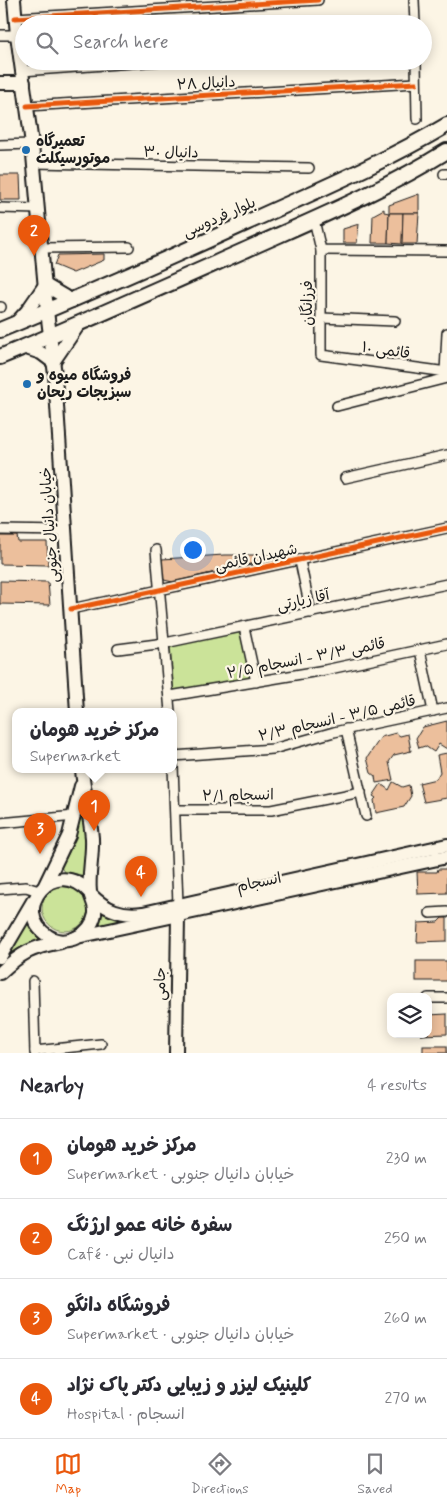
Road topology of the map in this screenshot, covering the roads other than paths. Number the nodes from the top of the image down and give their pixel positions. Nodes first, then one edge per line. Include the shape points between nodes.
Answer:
1 (14, 0) edge
2 (318, 0) edge
3 (414, 0) edge
4 (242, 2) edge
5 (58, 15) edge
6 (415, 15) edge
7 (15, 18) edge
8 (0, 35) edge
9 (15, 35) edge
10 (22, 70) edge
11 (83, 70) edge
12 (416, 70) edge
13 (23, 77) junction
14 (0, 83) edge
15 (416, 83) junction
16 (27, 106) junction
17 (417, 120) dead end
18 (447, 125) edge
19 (32, 144) junction
20 (0, 145) edge
21 (447, 150) edge
22 (34, 163) junction
23 (309, 168) dead end
24 (0, 208) edge
25 (38, 209) junction
26 (314, 220) junction
27 (129, 247) dead end
28 (42, 248) junction
29 (321, 250) junction
30 (447, 251) edge
31 (45, 285) junction
32 (72, 301) junction
33 (47, 311) junction
34 (321, 318) junction
35 (394, 321) dead end
36 (15, 324) junction
37 (79, 324) junction
38 (0, 330) edge
39 (447, 333) edge
40 (51, 337) junction
41 (23, 347) junction
42 (321, 355) joint
43 (0, 357) edge
44 (54, 362) junction
45 (446, 374) edge
46 (337, 406) dead end
47 (447, 456) edge
48 (345, 478) dead end
49 (447, 528) edge
50 (0, 530) edge
51 (66, 531) junction
52 (156, 550) dead end
53 (300, 561) junction
54 (447, 584) edge
55 (159, 590) junction
56 (71, 609) junction
57 (311, 613) junction
58 (244, 627) junction
59 (165, 643) junction
60 (447, 644) edge
61 (118, 649) dead end
62 (420, 650) junction
63 (256, 682) junction
64 (170, 696) junction
65 (78, 708) edge
66 (170, 708) edge
67 (447, 708) edge
68 (433, 711) junction
69 (346, 729) junction
70 (177, 756) edge
71 (173, 773) edge
72 (83, 774) edge
73 (361, 792) junction
74 (175, 810) junction
75 (75, 816) junction
76 (366, 816) dead end
77 (0, 822) edge
78 (447, 845) edge
79 (447, 857) edge
80 (0, 889) edge
81 (39, 892) junction
82 (91, 894) junction
83 (178, 911) junction
84 (447, 912) edge
85 (430, 913) dead end
86 (73, 939) junction
87 (0, 957) edge
88 (0, 973) edge
89 (33, 982) dead end
90 (432, 998) edge
91 (447, 998) edge
92 (101, 1044) dead end
93 (35, 1052) edge
94 (176, 1053) edge

1 - 7 main road, خیابان دانیال جنوبی
2 - 4 street
3 - 6 street
4 - 5 street
8 - 9 street
10 - 13 main road, خیابان دانیال جنوبی
11 - 13 street
12 - 15 street
13 - 14 main road
13 - 16 main road, خیابان دانیال جنوبی
15 - 16 street, دانیال ۲۸
15 - 17 street
16 - 19 main road, خیابان دانیال جنوبی
18 - 32 main road, بلوار فردوسی via 321,189
19 - 20 street
19 - 22 main road, خیابان دانیال جنوبی
21 - 26 main road
22 - 23 street, دانیال ۳۰
22 - 25 main road, خیابان دانیال جنوبی
24 - 25 street
25 - 28 main road, خیابان دانیال جنوبی
26 - 29 street, فرزانگان
26 - 37 main road
27 - 28 street
28 - 31 main road, خیابان دانیال جنوبی
29 - 30 street
29 - 34 street, فرزانگان
31 - 32 main road
31 - 33 main road, خیابان دانیال جنوبی
31 - 36 main road
32 - 33 main road, بلوار فردوسی
33 - 36 main road, بلوار فردوسی
33 - 40 main road, خیابان دانیال جنوبی
34 - 35 street
34 - 42 street, فرزانگان
36 - 38 main road, بلوار فردوسی
37 - 40 main road
37 - 44 main road
39 - 45 street
40 - 41 main road
40 - 44 main road, خیابان دانیال جنوبی
41 - 43 main road
41 - 44 main road
42 - 45 street, قائمی ۱۰
44 - 51 main road, خیابان دانیال جنوبی
45 - 46 street
47 - 48 street
49 - 53 street, شهیدان قائمی
50 - 51 street
51 - 56 main road, خیابان دانیال جنوبی
52 - 55 street
53 - 55 street, شهیدان قائمی
53 - 57 street
54 - 57 street, آقا زیارتی
55 - 56 street, شهیدان قائمی
55 - 59 street
56 - 65 main road, خیابان دانیال جنوبی
57 - 58 street, آقا زیارتی
58 - 59 street, آقا زیارتی
58 - 63 street
59 - 61 street, آقا زیارتی
59 - 64 street
60 - 62 street, قائمی ۳/۳ - انسجام ۲/۵
62 - 63 street, قائمی ۳/۳ - انسجام ۲/۵
62 - 68 street
63 - 64 street, قائمی ۳/۳ - انسجام ۲/۵
64 - 66 street
67 - 68 street, قائمی ۳/۵ - انسجام ۲/۳
68 - 69 street, قائمی ۳/۵ - انسجام ۲/۳
69 - 70 street, قائمی ۳/۵ - انسجام ۲/۳ via 273,749
69 - 73 street
71 - 74 street
72 - 75 main road
72 - 82 main road via 92,839
73 - 74 street, انسجام ۲/۱ via 270,810
73 - 76 street
74 - 83 street
75 - 77 street
75 - 81 main road via 69,835
78 - 83 main road, انسجام
79 - 83 main road, انسجام
80 - 81 street via 26,887
81 - 82 main road via 52,881 69,879 78,882
81 - 86 main road via 34,918 43,933 51,938
81 - 87 main road
82 - 83 main road, انسجام via 114,912 129,915
82 - 86 main road via 95,913 92,923
83 - 86 main road, انسجام
83 - 94 main road, جامی
84 - 85 street
86 - 88 main road, انسجام via 22,953
89 - 93 street
90 - 91 street
92 - 93 street

